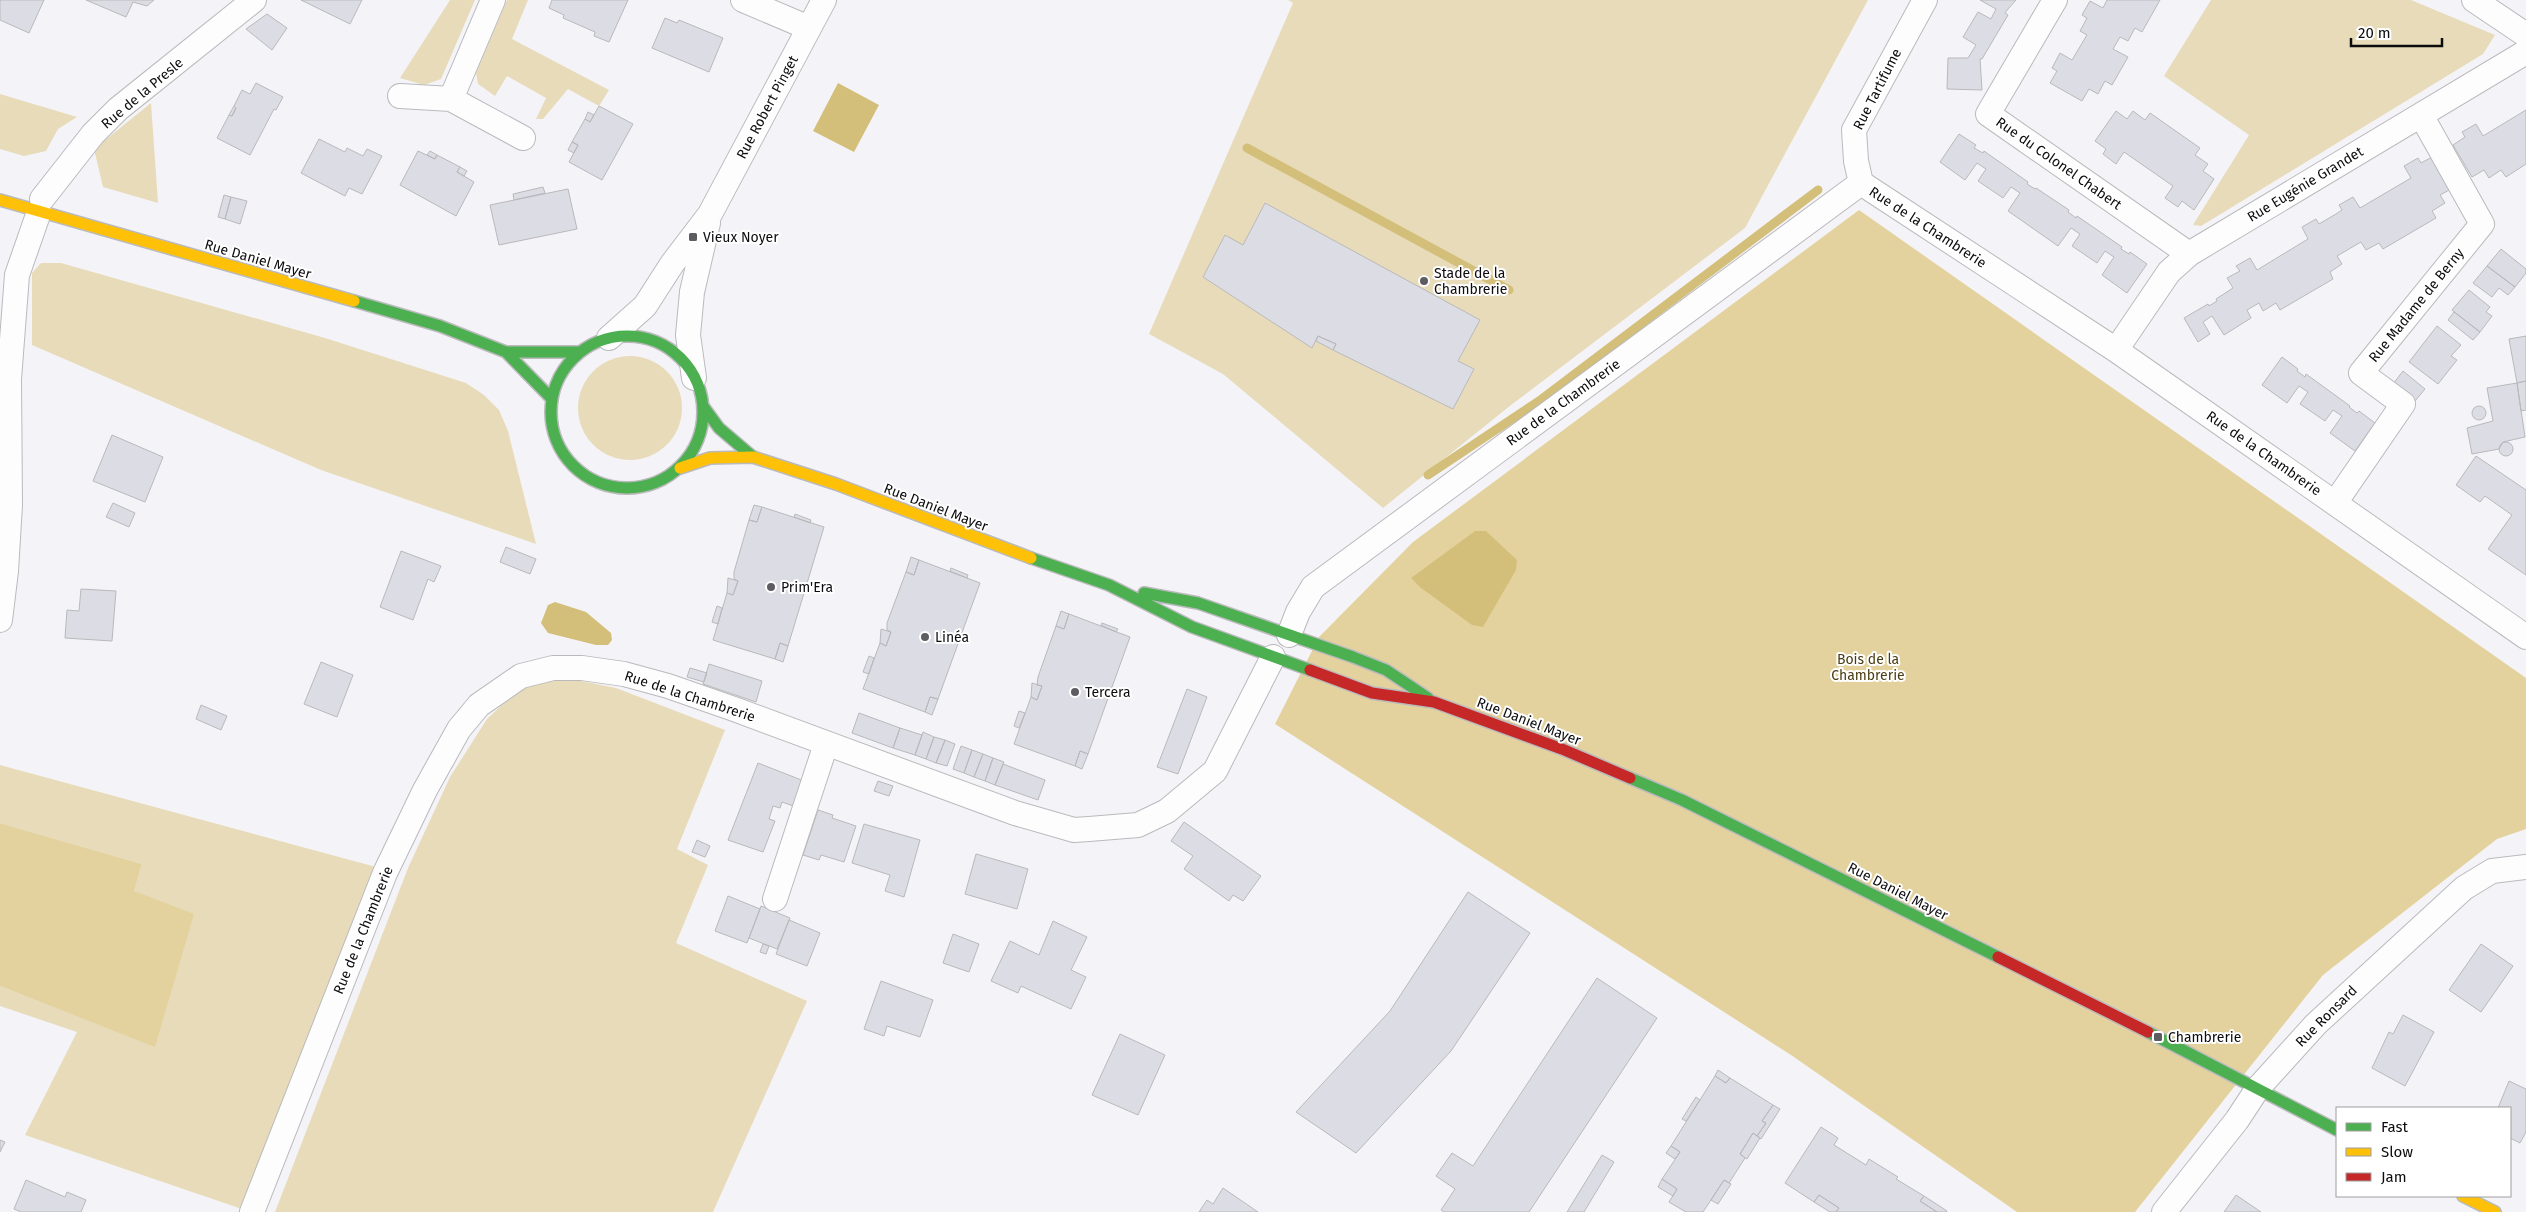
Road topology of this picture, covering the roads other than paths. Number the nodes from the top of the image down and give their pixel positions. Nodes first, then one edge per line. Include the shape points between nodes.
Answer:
1 (254, 0) edge
2 (494, 0) edge
3 (743, 0) edge
4 (824, 0) edge
5 (1925, 0) edge
6 (2055, 0) edge
7 (2474, 0) edge
8 (809, 28) junction
9 (2526, 35) edge
10 (2526, 52) edge
11 (400, 96) dead end
12 (451, 99) junction
13 (2421, 115) junction
14 (523, 138) dead end
15 (1860, 183) junction
16 (0, 200) edge
17 (38, 203) junction
18 (710, 214) junction
19 (2189, 254) junction
20 (609, 338) junction
21 (2116, 350) junction
22 (506, 352) junction
23 (580, 352) junction
24 (694, 378) junction
25 (552, 399) junction
26 (703, 406) junction
27 (753, 457) junction
28 (680, 468) junction
29 (2335, 503) junction
30 (1109, 585) junction
31 (0, 620) edge
32 (1289, 635) junction
33 (2526, 637) edge
34 (1274, 657) junction
35 (1434, 702) junction
36 (826, 744) junction
37 (2526, 867) edge
38 (775, 899) dead end
39 (2258, 1088) junction
40 (2336, 1129) edge
41 (2466, 1197) edge
42 (252, 1212) edge
43 (2164, 1212) edge
44 (2495, 1212) edge

1 - 17 street, Rue de la Presle via 118,109 93,134
2 - 12 street
3 - 8 street
4 - 8 street, Rue Robert Pinget
5 - 15 street, Rue Tartifume via 1854,130
6 - 19 street, Rue du Colonel Chabert via 1988,114
7 - 9 street
8 - 18 street, Rue Robert Pinget
10 - 13 street, Rue Eugénie Grandet
11 - 12 street
12 - 14 street
13 - 19 street, Rue Eugénie Grandet
13 - 29 street, Rue Madame de Berny via 2482,224 2361,373 2403,404
15 - 21 street, Rue de la Chambrerie
15 - 32 street, Rue de la Chambrerie via 1320,581 1298,612
16 - 17 main road, Rue Daniel Mayer
17 - 22 main road, Rue Daniel Mayer via 215,262 440,326
17 - 31 street, Rue de la Presle via 17,275 9,379 9,524
18 - 20 street, Rue Robert Pinget via 645,306
18 - 24 street, Rue Robert Pinget via 692,292 688,335
19 - 21 street, Rue Eugénie Grandet via 2169,272
20 - 23 main road
20 - 24 main road via 642,338 658,343 679,358
21 - 29 street, Rue de la Chambrerie
22 - 23 main road, Rue Daniel Mayer
22 - 25 main road, Rue Daniel Mayer
23 - 25 main road via 560,376
24 - 26 main road
25 - 28 main road via 552,424 559,447 574,467 594,481 636,488 657,482
26 - 27 main road, Rue Daniel Mayer via 719,428
26 - 28 main road via 696,446
27 - 28 main road, Rue Daniel Mayer via 710,458
27 - 30 main road, Rue Daniel Mayer via 836,484
29 - 33 street, Rue de la Chambrerie
30 - 32 main road, Rue Daniel Mayer via 1198,603
30 - 34 main road, Rue Daniel Mayer via 1192,627
32 - 35 main road, Rue Daniel Mayer via 1386,670
34 - 35 main road, Rue Daniel Mayer via 1372,693
34 - 36 street, Rue de la Chambrerie via 1215,771 1167,810 1138,826 1074,830 1015,813
35 - 39 main road, Rue Daniel Mayer via 1562,749 1682,800
36 - 38 street
36 - 42 street, Rue de la Chambrerie via 668,686 616,672 582,668 553,668 521,676 479,705 443,756 385,873
37 - 39 street, Rue Ronsard via 2492,871 2464,888 2316,1024
39 - 40 main road, Rue Daniel Mayer
39 - 43 street, Rue Ronsard via 2237,1120
41 - 44 main road

